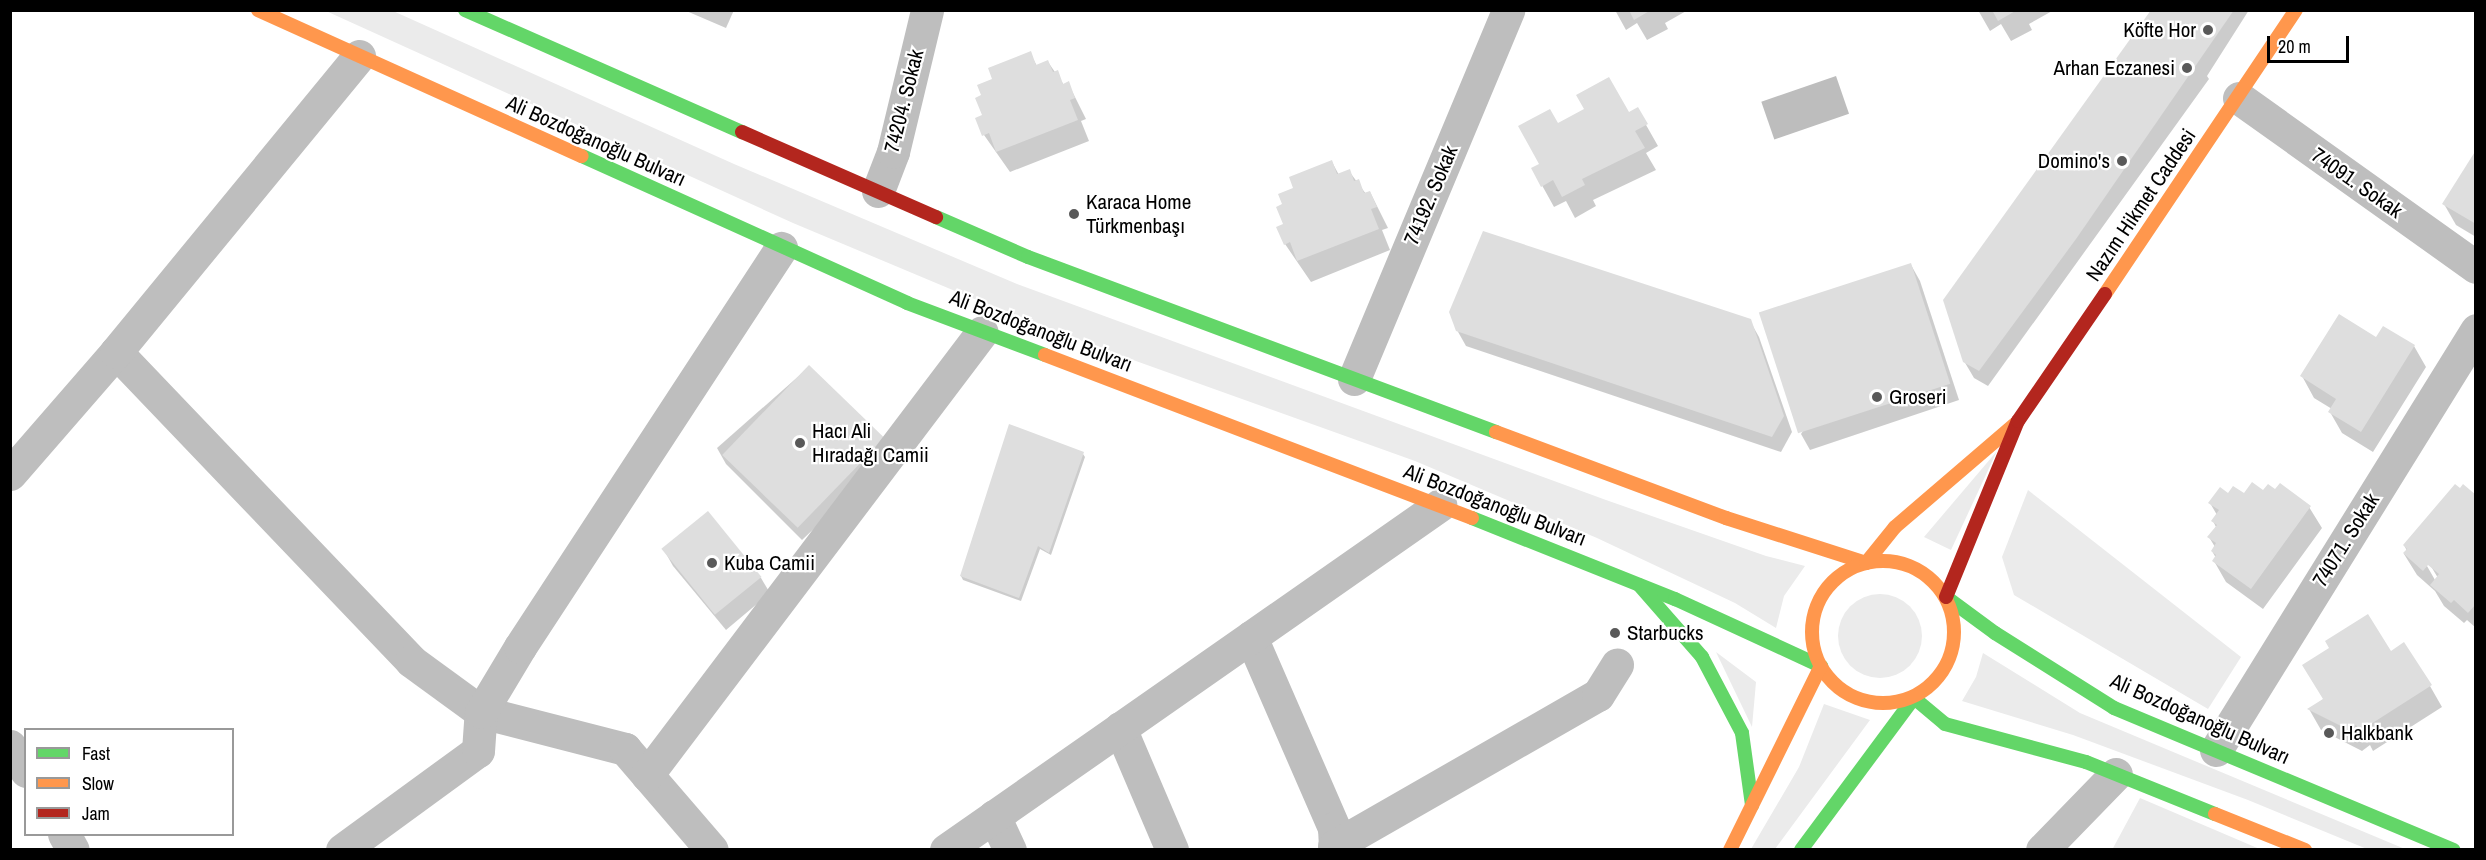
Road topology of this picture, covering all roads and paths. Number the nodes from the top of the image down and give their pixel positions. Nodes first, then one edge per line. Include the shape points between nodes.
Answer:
1 (258, 10) edge
2 (465, 10) edge
3 (927, 10) edge
4 (1508, 10) edge
5 (2296, 10) edge
6 (358, 56) junction
7 (2239, 98) junction
8 (878, 191) junction
9 (781, 248) junction
10 (2475, 267) edge
11 (2475, 330) edge
12 (982, 332) junction
13 (116, 352) junction
14 (1354, 379) junction
15 (2018, 421) junction
16 (10, 474) edge
17 (1440, 505) junction
18 (1866, 562) junction
19 (1639, 585) junction
20 (1946, 597) junction
21 (1251, 637) junction
22 (1617, 665) dead end
23 (1821, 666) junction
24 (1914, 698) junction
25 (481, 712) junction
26 (1120, 728) junction
27 (10, 746) edge
28 (2216, 750) junction
29 (24, 768) edge
30 (2116, 774) junction
31 (647, 775) junction
32 (1752, 805) junction
33 (994, 816) junction
34 (65, 836) edge
35 (1334, 848) edge
36 (73, 849) edge
37 (342, 849) edge
38 (712, 849) edge
39 (946, 849) edge
40 (1010, 849) edge
41 (1172, 849) edge
42 (1730, 849) edge
43 (1801, 849) edge
44 (2042, 849) edge
45 (2305, 849) edge
46 (2453, 849) edge

1 - 6 main road, Ali Bozdoğanoğlu Bulvarı
2 - 8 main road
3 - 8 street, 74204. Sokak via 893,152
4 - 14 street, 74192. Sokak
5 - 7 main road, Nazım Hikmet Caddesi
6 - 9 main road, Ali Bozdoğanoğlu Bulvarı
6 - 13 street
7 - 10 street, 74091. Sokak
7 - 15 main road, Nazım Hikmet Caddesi
8 - 14 main road via 1028,257
9 - 12 main road, Ali Bozdoğanoğlu Bulvarı
9 - 25 street
11 - 28 street, 74071. Sokak
12 - 17 main road, Ali Bozdoğanoğlu Bulvarı
12 - 31 street
13 - 16 street
13 - 25 street via 411,661
14 - 18 main road via 1726,518
15 - 18 main road via 1895,527
15 - 20 main road
17 - 19 main road, Ali Bozdoğanoğlu Bulvarı
17 - 21 street
18 - 20 main road via 1890,561 1912,567 1931,579
18 - 23 main road via 1845,572 1828,587 1816,606 1811,630
19 - 23 main road, Ali Bozdoğanoğlu Bulvarı
19 - 32 main road via 1702,657 1742,733
20 - 24 main road via 1954,619 1948,664 1934,684
20 - 28 main road, Ali Bozdoğanoğlu Bulvarı via 1995,633 2114,708
21 - 26 street
21 - 35 street via 1334,828
22 - 35 street via 1598,695
23 - 24 main road via 1844,693 1866,702 1890,704
23 - 32 main road
24 - 30 main road via 1945,724 2086,762
24 - 43 main road
25 - 31 street via 625,749
25 - 37 street via 478,750
26 - 33 street
26 - 41 street
27 - 29 street
28 - 46 main road, Ali Bozdoğanoğlu Bulvarı
30 - 44 street
30 - 45 main road
31 - 38 street
32 - 42 main road
33 - 39 street
33 - 40 street
34 - 36 street

